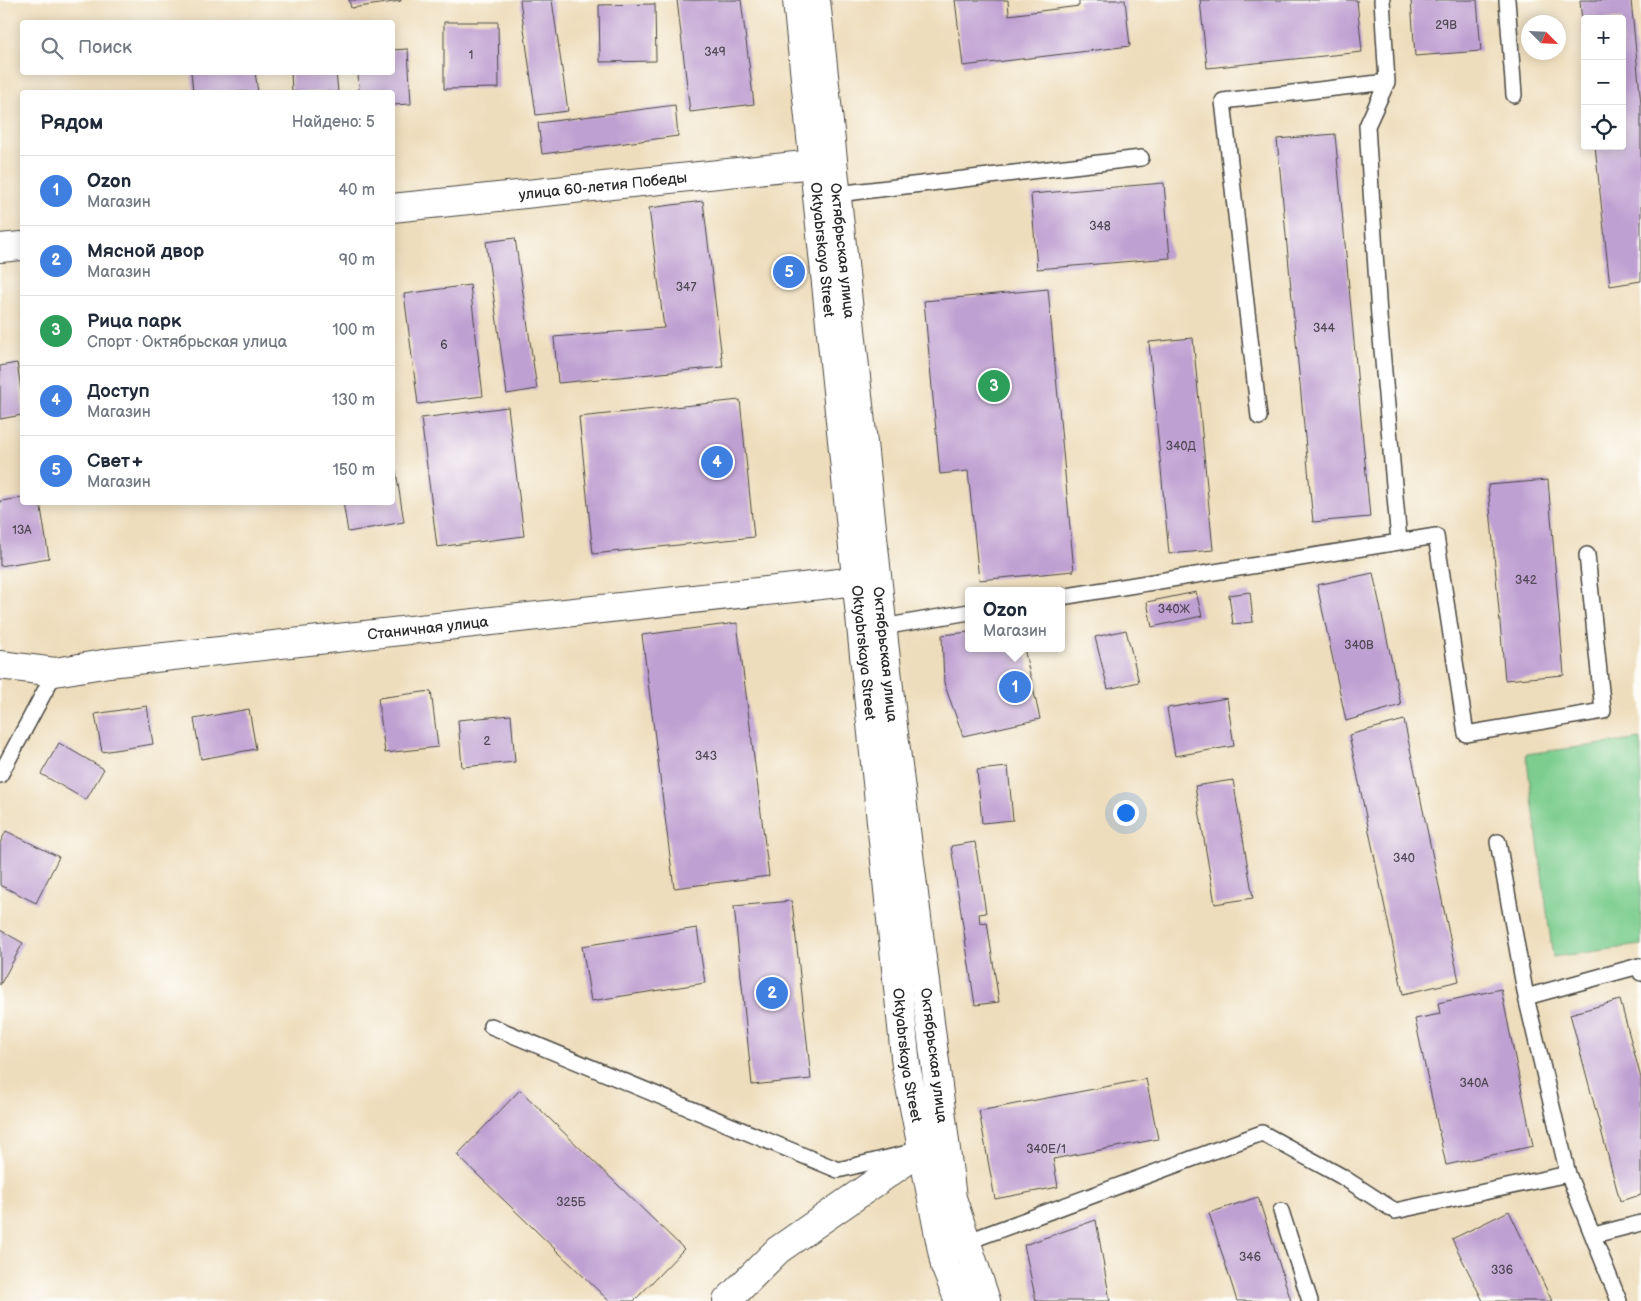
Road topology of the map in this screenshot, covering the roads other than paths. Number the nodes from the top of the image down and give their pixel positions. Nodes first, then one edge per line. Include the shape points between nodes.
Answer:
1 (797, 0) edge
2 (816, 0) edge
3 (1382, 0) edge
4 (1507, 0) edge
5 (1387, 82) junction
6 (1514, 95) dead end
7 (1141, 158) dead end
8 (814, 164) junction
9 (837, 194) junction
10 (395, 208) edge
11 (20, 246) edge
12 (0, 248) edge
13 (1259, 417) dead end
14 (1399, 541) junction
15 (1587, 555) dead end
16 (858, 581) junction
17 (1065, 596) edge
18 (965, 613) edge
19 (883, 626) junction
20 (0, 665) edge
21 (55, 672) junction
22 (0, 775) edge
23 (1498, 842) dead end
24 (1641, 973) edge
25 (1526, 997) junction
26 (491, 1026) dead end
27 (922, 1150) junction
28 (1568, 1174) junction
29 (1281, 1211) dead end
30 (1641, 1222) edge
31 (1594, 1236) junction
32 (966, 1242) junction
33 (727, 1301) edge
34 (959, 1301) edge
35 (986, 1301) edge
36 (1310, 1301) edge
37 (1619, 1301) edge

1 - 8 main road, Oktyabrskaya Street
2 - 9 main road, Октябрьская улица
3 - 5 lane
4 - 6 lane
5 - 13 lane via 1223,101
5 - 14 lane via 1368,126 1379,316
7 - 9 lane
8 - 10 main road, улица 60-летия Победы
8 - 16 main road, Oktyabrskaya Street
9 - 19 main road, Октябрьская улица
11 - 12 main road
14 - 15 lane via 1436,536 1466,734 1603,711
14 - 17 lane
16 - 21 main road, Станичная улица via 129,661
16 - 27 main road, Oktyabrskaya Street via 906,1066
18 - 19 lane
19 - 32 main road, Октябрьская улица via 952,1198
20 - 21 main road, Станичная улица
21 - 22 lane
23 - 25 lane
24 - 25 lane via 1639,966
25 - 28 lane
26 - 27 lane via 838,1170
27 - 33 main road via 778,1250
27 - 34 main road, Oktyabrskaya Street via 945,1266
28 - 31 lane
28 - 32 lane via 1395,1211 1341,1176 1262,1133
29 - 36 lane
30 - 31 lane
31 - 37 lane
32 - 35 main road, Октябрьская улица

